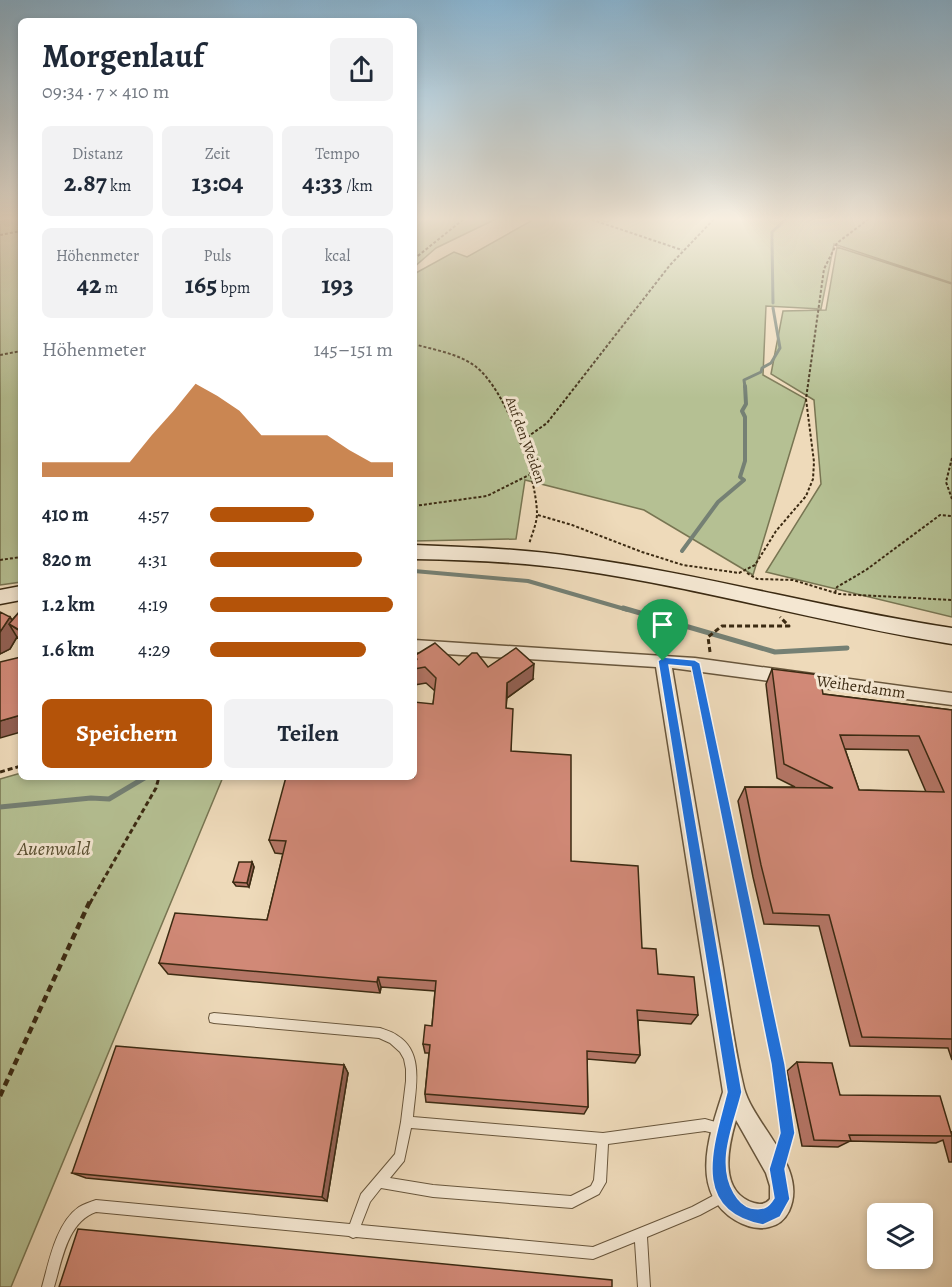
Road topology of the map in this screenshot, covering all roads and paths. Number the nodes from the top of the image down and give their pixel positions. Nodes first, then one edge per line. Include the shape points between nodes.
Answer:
1 (660, 278) edge
2 (823, 278) edge
3 (417, 345) edge
4 (18, 352) edge
5 (0, 355) edge
6 (519, 443) junction
7 (952, 458) edge
8 (529, 475) junction
9 (952, 500) edge
10 (417, 507) edge
11 (538, 515) junction
12 (952, 516) edge
13 (417, 552) edge
14 (18, 557) edge
15 (524, 557) junction
16 (0, 560) edge
17 (747, 573) junction
18 (835, 592) junction
19 (18, 594) edge
20 (0, 597) edge
21 (952, 600) edge
22 (777, 605) junction
23 (952, 636) edge
24 (708, 637) dead end
25 (417, 646) edge
26 (663, 661) junction
27 (695, 663) junction
28 (952, 699) edge
29 (18, 767) edge
30 (0, 772) edge
31 (158, 780) edge
32 (214, 1018) dead end
33 (734, 1092) junction
34 (0, 1096) edge
35 (407, 1122) junction
36 (723, 1129) junction
37 (603, 1139) junction
38 (777, 1169) junction
39 (378, 1182) junction
40 (726, 1194) junction
41 (353, 1232) junction
42 (641, 1234) junction
43 (48, 1287) edge
44 (644, 1287) edge

1 - 6 path via 547,423
2 - 17 path via 808,363 806,410 813,461 811,484
3 - 6 path, Auf den Weiden via 457,356 483,372 499,396
4 - 5 path
6 - 8 path, Auf den Weiden
7 - 9 path via 946,482
8 - 10 path via 487,496
8 - 11 path, Auf den Weiden
11 - 15 path, Auf den Weiden
11 - 17 path via 565,520 627,547 682,564 724,573
12 - 18 path via 940,514
13 - 15 main road
14 - 16 path
15 - 22 main road via 666,580
17 - 18 path via 757,579 793,580
18 - 21 path
19 - 20 main road
22 - 23 main road
22 - 24 path via 777,614 789,626 722,626
25 - 26 street, Weiherdamm
26 - 27 street, Weiherdamm
26 - 33 street
27 - 28 street, Weiherdamm
27 - 38 lane via 778,1064 787,1133
29 - 30 path
31 - 34 path via 80,919
32 - 35 lane via 380,1034 396,1039 411,1058
33 - 36 street
33 - 38 street
35 - 37 lane
35 - 39 lane via 400,1157
36 - 37 lane via 705,1125
36 - 40 street via 719,1182
37 - 39 lane via 600,1182 595,1190 572,1202 433,1191
38 - 40 street via 782,1199 763,1218 744,1214
39 - 41 lane via 365,1198
40 - 42 lane
41 - 42 lane via 593,1253
41 - 43 lane via 96,1206 85,1208 76,1216
42 - 44 lane

